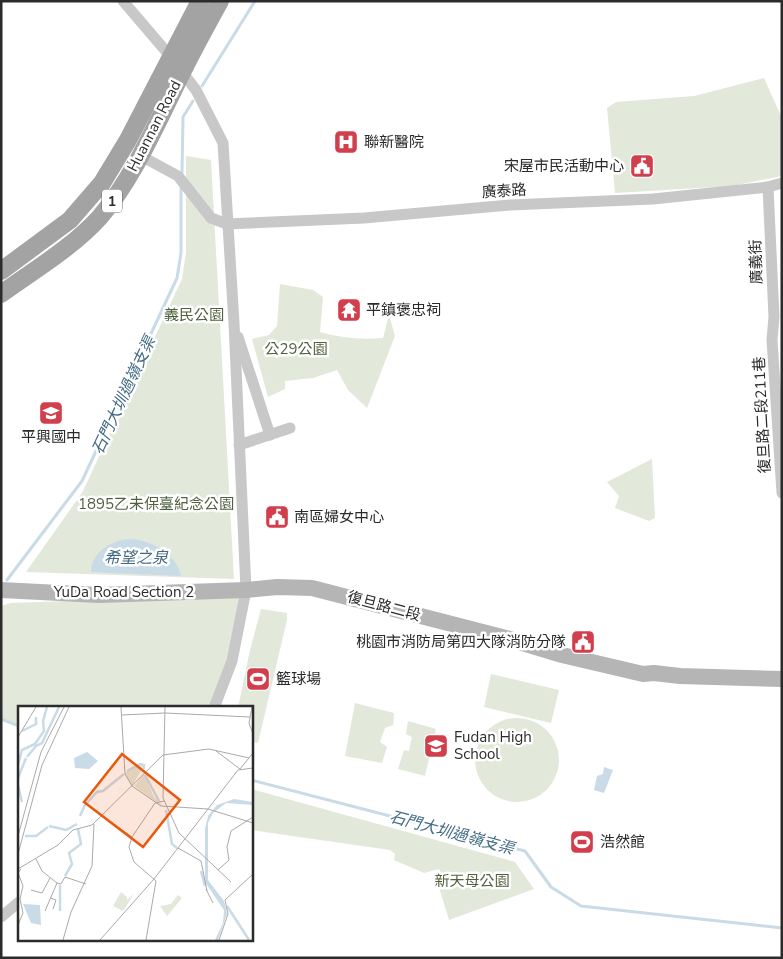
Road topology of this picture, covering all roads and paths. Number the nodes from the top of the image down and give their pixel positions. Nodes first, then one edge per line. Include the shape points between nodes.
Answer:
1 (123, 1) edge
2 (200, 1) edge
3 (220, 1) edge
4 (170, 56) junction
5 (182, 72) junction
6 (141, 156) junction
7 (782, 184) edge
8 (768, 187) junction
9 (227, 224) junction
10 (1, 271) edge
11 (1, 294) edge
12 (234, 324) junction
13 (772, 336) joint
14 (290, 428) dead end
15 (270, 434) junction
16 (239, 445) junction
17 (782, 493) edge
18 (1, 590) edge
19 (246, 590) junction
20 (782, 679) edge
21 (215, 706) edge
22 (18, 903) edge
23 (1, 917) edge

1 - 4 street
2 - 4 main road, Huannan Road / 1
3 - 5 main road, Huannan Road / 1
4 - 5 street
4 - 10 main road, Huannan Road / 1 via 128,140 97,188 70,220
5 - 6 main road, Huannan Road / 1
5 - 9 street via 196,90 223,143
6 - 9 street via 178,176 211,218
6 - 11 main road, Huannan Road / 1 via 122,189 99,218 68,246
7 - 8 street, 廣泰路
8 - 9 street, 廣泰路 via 653,199
8 - 13 street, 廣義街 via 774,317
9 - 12 street
12 - 15 street
12 - 16 street
13 - 17 street, 復旦路二段211巷
14 - 15 street
15 - 16 street
16 - 19 street
18 - 19 street, YuDa Road Section 2 via 99,595
19 - 20 street, 復旦路二段 via 312,588 643,674
19 - 21 street via 232,661
22 - 23 street

